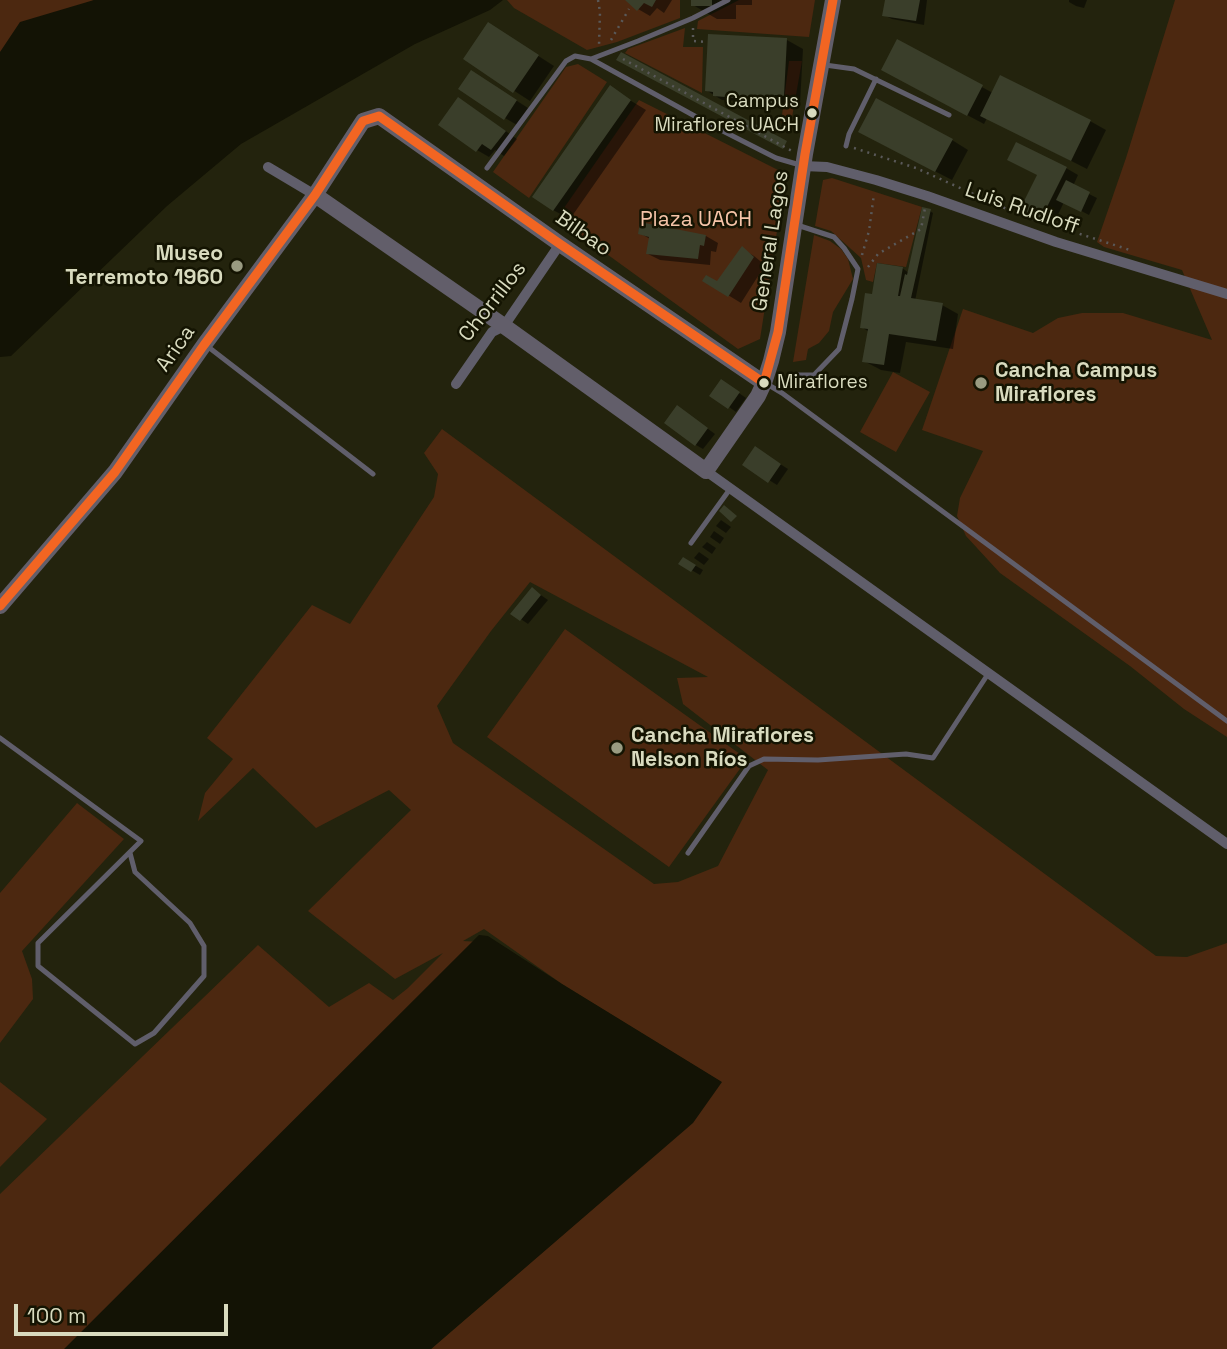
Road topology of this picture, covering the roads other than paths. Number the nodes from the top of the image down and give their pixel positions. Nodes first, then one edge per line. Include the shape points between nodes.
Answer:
1 (728, 0) edge
2 (833, 0) edge
3 (591, 59) junction
4 (822, 64) junction
5 (876, 79) junction
6 (949, 115) dead end
7 (379, 116) joint
8 (846, 146) road end
9 (804, 160) junction
10 (268, 167) dead end
11 (487, 168) dead end
12 (315, 195) junction
13 (794, 224) junction
14 (560, 244) junction
15 (1227, 294) edge
16 (504, 326) junction
17 (204, 345) junction
18 (794, 375) dead end
19 (764, 383) junction
20 (456, 384) dead end
21 (706, 471) junction
22 (373, 474) dead end
23 (730, 488) junction
24 (691, 543) dead end
25 (0, 606) edge
26 (988, 674) junction
27 (1227, 721) edge
28 (0, 738) edge
29 (1227, 844) edge
30 (130, 853) junction
31 (688, 853) dead end

1 - 3 lane
2 - 4 main road, General Lagos
3 - 9 lane via 776,158
3 - 11 lane via 575,56 566,61
4 - 5 lane via 854,69
4 - 9 main road, General Lagos
5 - 6 lane
5 - 8 lane
7 - 12 main road, Arica via 363,121
7 - 14 main road, Bilbao
9 - 13 main road, General Lagos
9 - 15 street, Luis Rudloff
10 - 12 street
12 - 16 main road
12 - 17 main road, Arica
13 - 18 lane via 834,237 858,269 839,349 814,375
13 - 19 main road, General Lagos via 778,332
14 - 16 street, Chorrillos
14 - 19 main road, Bilbao
16 - 20 street, Chorrillos via 492,332
16 - 21 main road
17 - 22 lane
17 - 25 main road, Arica via 115,472
19 - 21 main road, General Lagos
19 - 27 lane
21 - 23 street
23 - 24 lane
23 - 26 street
26 - 29 street
26 - 31 lane via 933,758 905,754 764,760 749,766
28 - 30 lane via 141,841
30 - 30 lane via 38,943 38,966 135,1044 154,1033 204,976 204,946 190,923 135,872

